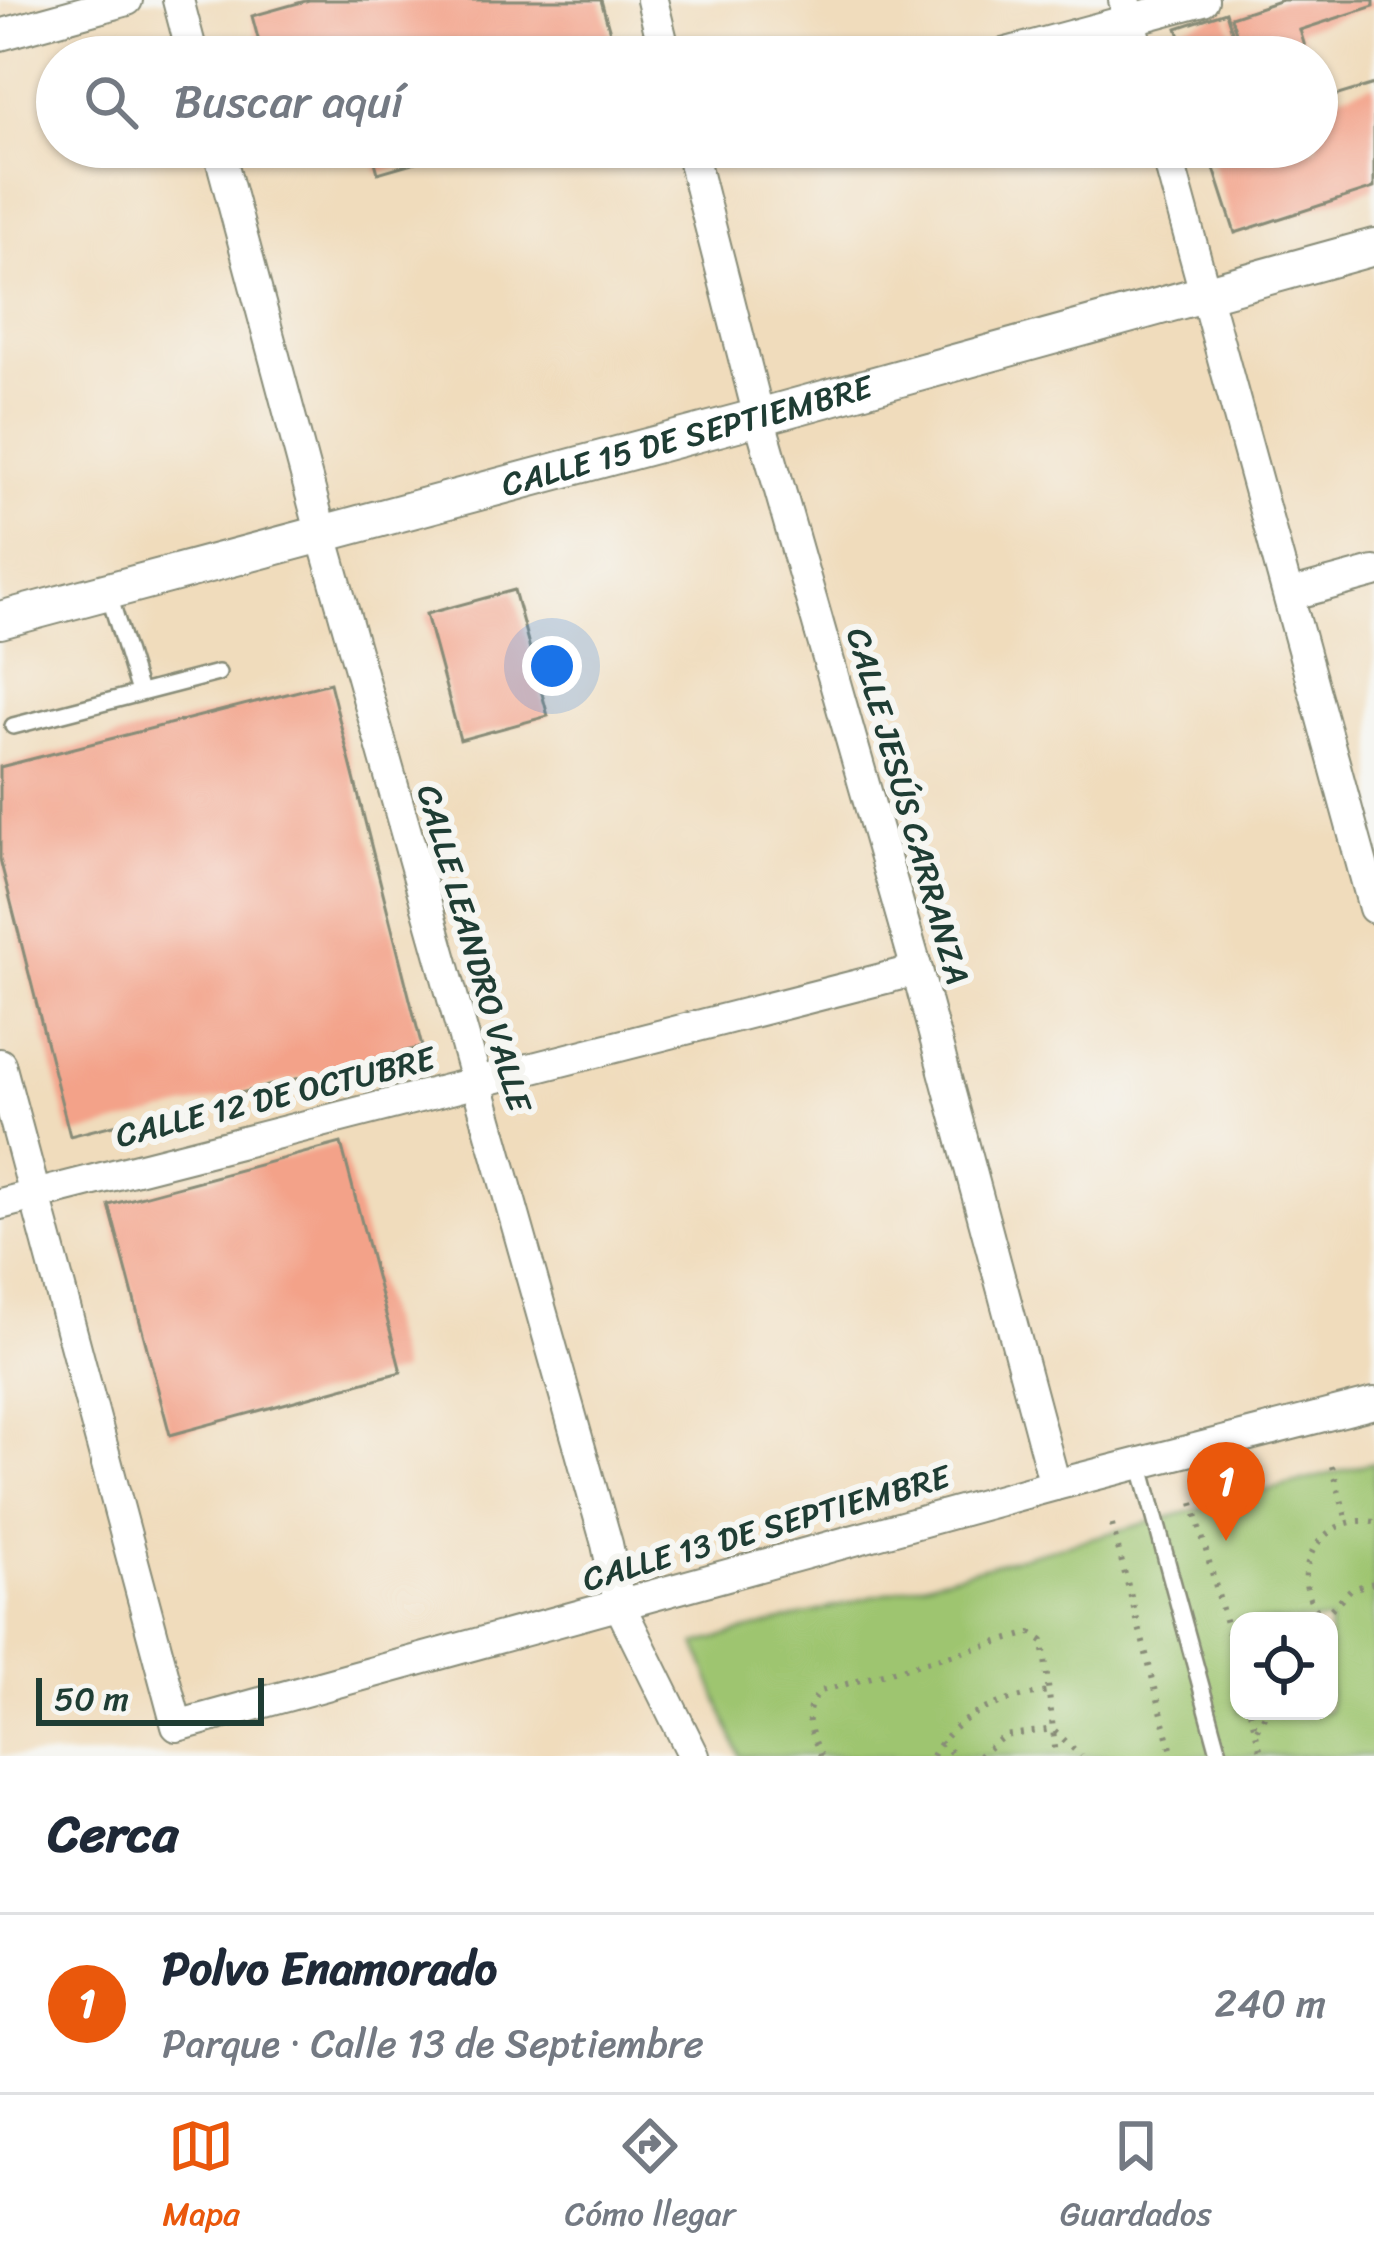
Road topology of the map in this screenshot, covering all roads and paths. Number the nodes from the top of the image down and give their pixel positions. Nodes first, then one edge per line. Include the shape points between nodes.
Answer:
1 (127, 0) edge
2 (178, 0) edge
3 (652, 0) edge
4 (1203, 0) edge
5 (1127, 10) edge
6 (0, 35) edge
7 (188, 36) edge
8 (661, 36) edge
9 (1052, 36) edge
10 (224, 168) edge
11 (695, 168) edge
12 (1171, 168) edge
13 (1374, 247) edge
14 (1205, 292) junction
15 (760, 418) junction
16 (322, 535) junction
17 (1374, 572) edge
18 (108, 591) junction
19 (1289, 595) junction
20 (0, 620) edge
21 (218, 674) dead end
22 (139, 692) junction
23 (13, 726) dead end
24 (1367, 856) edge
25 (1374, 908) edge
26 (917, 970) junction
27 (0, 1064) edge
28 (475, 1084) junction
29 (38, 1194) junction
30 (0, 1204) edge
31 (1374, 1403) edge
32 (1140, 1463) junction
33 (1332, 1466) dead end
34 (1054, 1485) junction
35 (1193, 1503) dead end
36 (1347, 1521) junction
37 (1374, 1522) edge
38 (1112, 1525) dead end
39 (1374, 1583) edge
40 (620, 1606) junction
41 (1317, 1612) edge
42 (1328, 1612) edge
43 (1230, 1638) edge
44 (1049, 1692) junction
45 (1252, 1720) edge
46 (1262, 1720) edge
47 (1053, 1729) junction
48 (1255, 1731) junction
49 (939, 1743) junction
50 (694, 1756) edge
51 (821, 1756) edge
52 (932, 1756) edge
53 (956, 1756) edge
54 (979, 1756) edge
55 (1056, 1756) edge
56 (1081, 1756) edge
57 (1173, 1756) edge
58 (1220, 1756) edge
59 (1262, 1756) edge

1 - 6 street
2 - 7 street
3 - 8 street
4 - 5 street
5 - 9 street
10 - 16 street, CALLE LEANDRO VALLE
11 - 15 street, CALLE JESÚS CARRANZA
12 - 14 street
13 - 14 street, CALLE 15 DE SEPTIEMBRE
14 - 15 street, CALLE 15 DE SEPTIEMBRE
14 - 19 street
15 - 16 street, CALLE 15 DE SEPTIEMBRE
15 - 26 street, CALLE JESÚS CARRANZA
16 - 18 street, CALLE 15 DE SEPTIEMBRE
16 - 28 street, CALLE LEANDRO VALLE
17 - 19 street
18 - 20 street, CALLE 15 DE SEPTIEMBRE
18 - 22 lane
19 - 24 street
21 - 22 lane
22 - 23 lane
24 - 25 street
26 - 28 street, CALLE 12 DE OCTUBRE
26 - 34 street, CALLE JESÚS CARRANZA
27 - 29 street
28 - 29 street, CALLE 12 DE OCTUBRE
28 - 40 street, CALLE LEANDRO VALLE
29 - 30 street, CALLE 12 DE OCTUBRE
29 - 40 street, CALLE 13 DE SEPTIEMBRE via 177,1726
31 - 32 street, CALLE 13 DE SEPTIEMBRE
32 - 34 street, CALLE 13 DE SEPTIEMBRE
32 - 58 lane
33 - 36 path
34 - 40 street, CALLE 13 DE SEPTIEMBRE
35 - 43 path
36 - 37 path
36 - 41 path via 1308,1558 1307,1594
38 - 57 path
39 - 42 path via 1351,1589
40 - 50 street, CALLE LEANDRO VALLE
44 - 47 path
44 - 49 path via 968,1716
44 - 51 path via 1039,1634 821,1691 807,1718
45 - 48 path
46 - 48 path
47 - 54 path via 1004,1736
47 - 55 path
47 - 56 path
48 - 59 path
49 - 52 path
49 - 53 path

